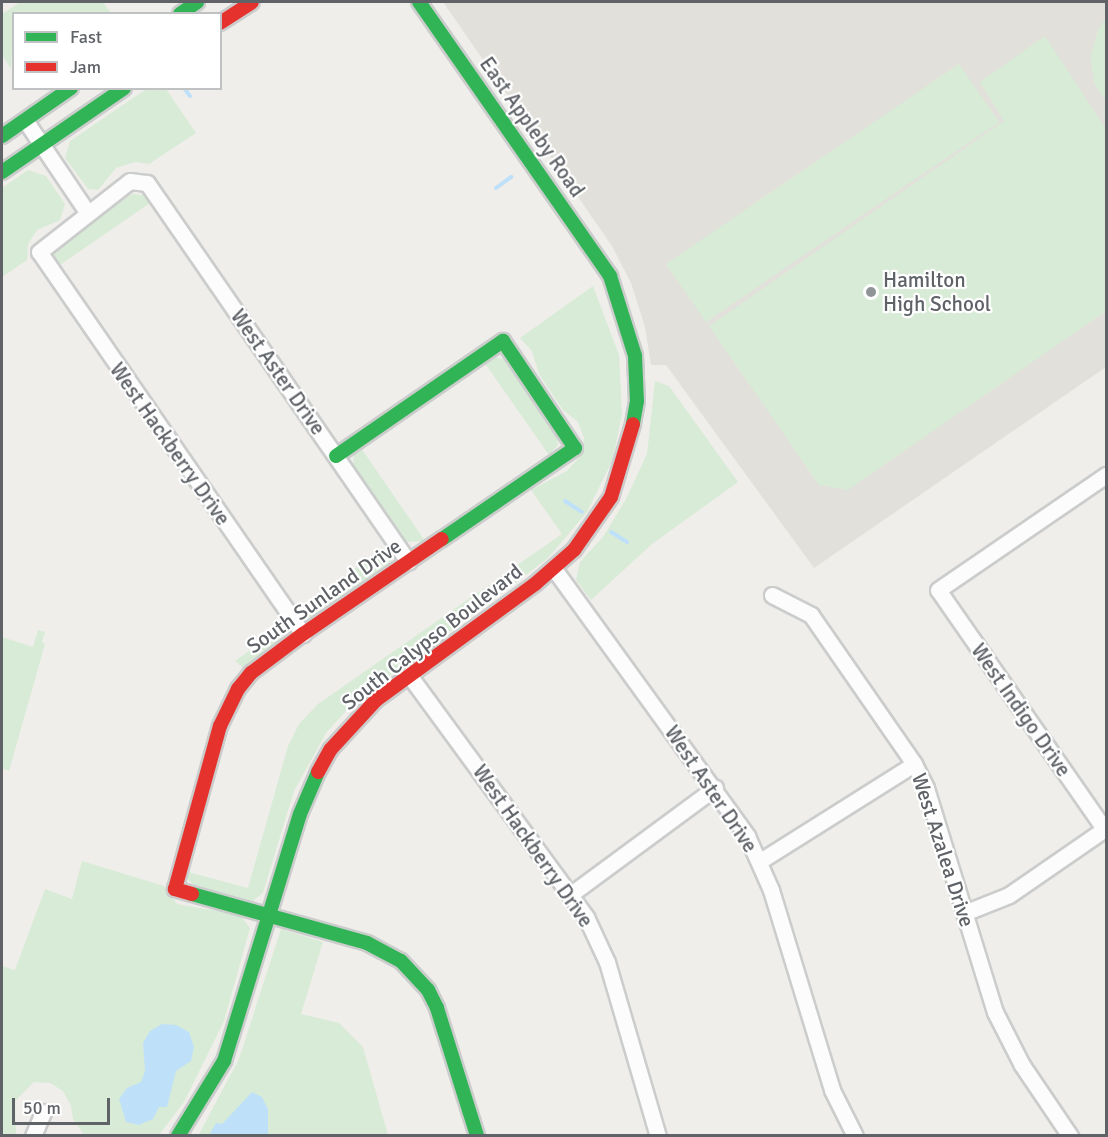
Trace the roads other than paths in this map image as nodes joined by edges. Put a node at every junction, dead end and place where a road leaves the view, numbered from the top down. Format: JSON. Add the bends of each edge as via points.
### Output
{"nodes":[{"id":1,"x":197,"y":2,"type":"edge"},
{"id":2,"x":252,"y":2,"type":"edge"},
{"id":3,"x":419,"y":2,"type":"edge"},
{"id":4,"x":183,"y":12,"type":"edge"},
{"id":5,"x":222,"y":22,"type":"edge"},
{"id":6,"x":68,"y":90,"type":"edge"},
{"id":7,"x":121,"y":90,"type":"edge"},
{"id":8,"x":25,"y":120,"type":"junction"},
{"id":9,"x":2,"y":136,"type":"edge"},
{"id":10,"x":41,"y":145,"type":"junction"},
{"id":11,"x":2,"y":172,"type":"edge"},
{"id":12,"x":87,"y":212,"type":"junction"},
{"id":13,"x":610,"y":276,"type":"joint"},
{"id":14,"x":336,"y":456,"type":"junction"},
{"id":15,"x":1107,"y":475,"type":"edge"},
{"id":16,"x":408,"y":562,"type":"junction"},
{"id":17,"x":554,"y":569,"type":"junction"},
{"id":18,"x":772,"y":595,"type":"dead end"},
{"id":19,"x":303,"y":634,"type":"junction"},
{"id":20,"x":409,"y":675,"type":"junction"},
{"id":21,"x":914,"y":764,"type":"junction"},
{"id":22,"x":715,"y":788,"type":"junction"},
{"id":23,"x":1106,"y":829,"type":"edge"},
{"id":24,"x":760,"y":861,"type":"junction"},
{"id":25,"x":571,"y":894,"type":"junction"},
{"id":26,"x":964,"y":913,"type":"junction"},
{"id":27,"x":271,"y":916,"type":"junction"},
{"id":28,"x":43,"y":1112,"type":"dead end"},
{"id":29,"x":33,"y":1136,"type":"edge"},
{"id":30,"x":178,"y":1136,"type":"edge"},
{"id":31,"x":477,"y":1136,"type":"edge"},
{"id":32,"x":658,"y":1136,"type":"edge"},
{"id":33,"x":855,"y":1136,"type":"edge"},
{"id":34,"x":1070,"y":1136,"type":"edge"}],
"edges":[{"from":1,"to":4,"type":"street"},
{"from":2,"to":5,"type":"street"},
{"from":3,"to":13,"type":"street","name":"East Appleby Road"},
{"from":6,"to":8,"type":"street"},
{"from":7,"to":10,"type":"street"},
{"from":8,"to":9,"type":"street"},
{"from":8,"to":10,"type":"street"},
{"from":10,"to":11,"type":"street"},
{"from":10,"to":12,"type":"street"},
{"from":12,"to":14,"type":"street","name":"West Aster Drive","via":[[130,181],[147,183]]},
{"from":12,"to":19,"type":"street","name":"West Hackberry Drive","via":[[39,252]]},
{"from":13,"to":17,"type":"street","name":"South Calypso Boulevard","via":[[635,356],[635,418],[626,462],[611,497],[590,532]]},
{"from":14,"to":16,"type":"street","name":"West Aster Drive"},
{"from":14,"to":16,"type":"street","name":"South Sunland Drive","via":[[503,341],[575,448]]},
{"from":15,"to":23,"type":"street","name":"West Indigo Drive","via":[[938,590]]},
{"from":16,"to":19,"type":"street","name":"South Sunland Drive"},
{"from":17,"to":20,"type":"street","name":"South Calypso Boulevard"},
{"from":17,"to":22,"type":"street","name":"West Aster Drive"},
{"from":18,"to":21,"type":"street","name":"West Azalea Drive","via":[[811,615]]},
{"from":19,"to":27,"type":"street","name":"South Sunland Drive","via":[[251,674],[227,707],[175,889]]},
{"from":20,"to":25,"type":"street","name":"West Hackberry Drive"},
{"from":20,"to":27,"type":"street","name":"South Calypso Boulevard","via":[[358,716],[316,774],[300,814]]},
{"from":21,"to":24,"type":"street"},
{"from":21,"to":26,"type":"street","name":"West Azalea Drive","via":[[926,788]]},
{"from":22,"to":24,"type":"street","name":"West Aster Drive"},
{"from":22,"to":25,"type":"street"},
{"from":23,"to":26,"type":"street","via":[[1009,895]]},
{"from":24,"to":33,"type":"street","name":"West Aster Drive","via":[[832,1090]]},
{"from":25,"to":32,"type":"street","name":"West Hackberry Drive","via":[[607,962]]},
{"from":26,"to":34,"type":"street","name":"West Azalea Drive","via":[[995,1012],[1022,1065]]},
{"from":27,"to":30,"type":"street","name":"South Calypso Boulevard","via":[[224,1061]]},
{"from":27,"to":31,"type":"street","via":[[367,943],[387,951],[414,973],[437,1008]]},
{"from":28,"to":29,"type":"street"}]}
